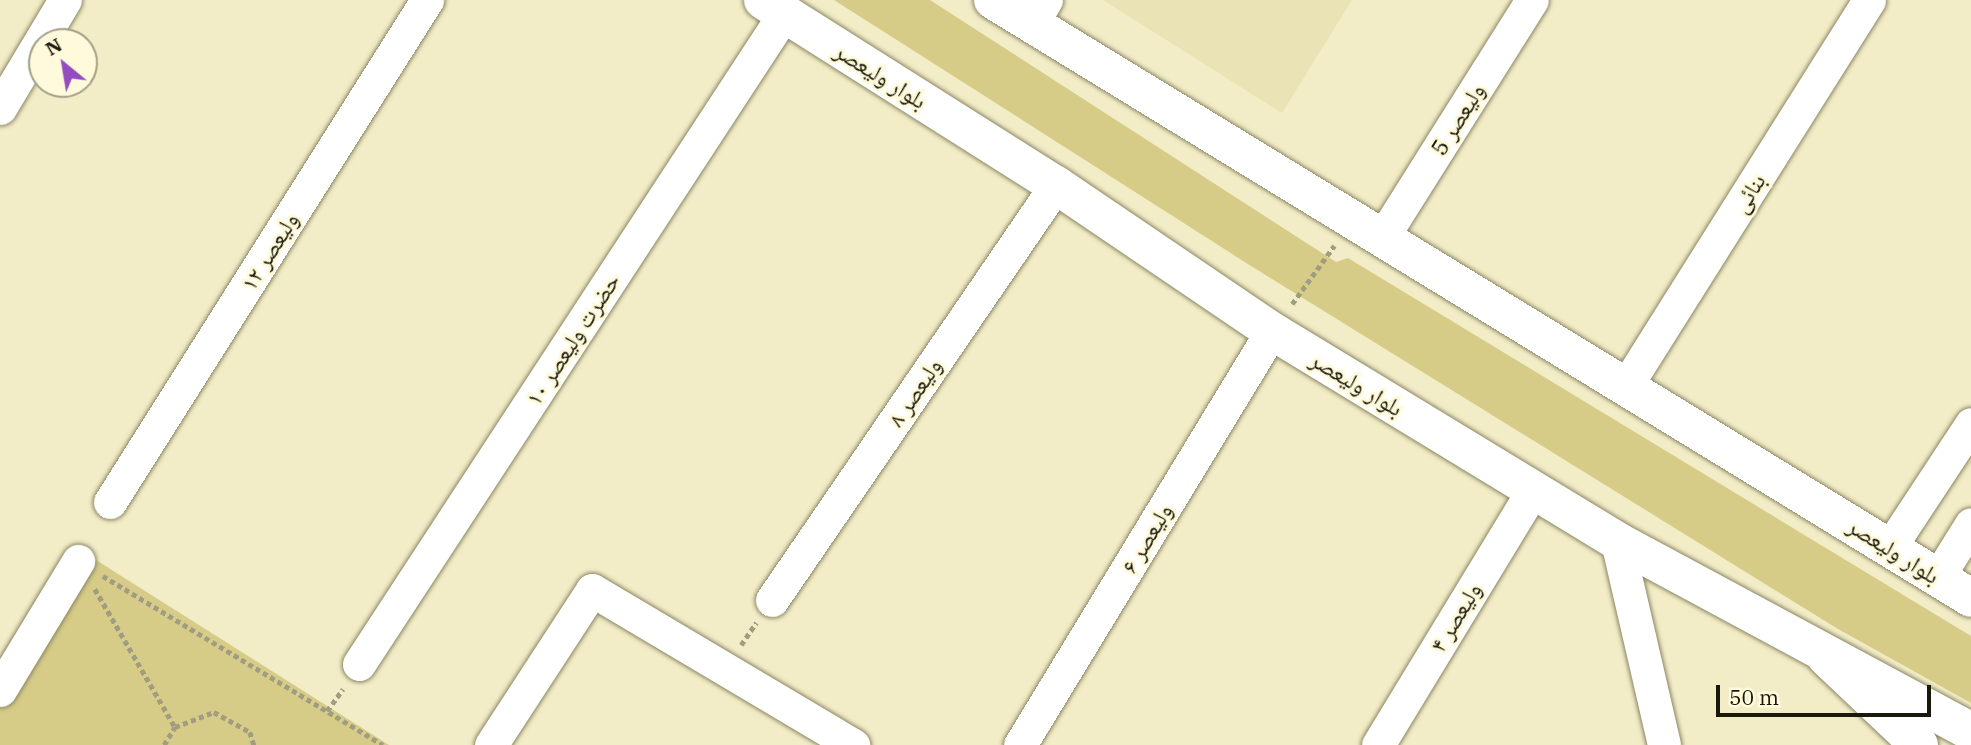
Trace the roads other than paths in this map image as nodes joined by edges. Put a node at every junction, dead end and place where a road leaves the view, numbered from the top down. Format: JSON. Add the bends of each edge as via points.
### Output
{"nodes":[{"id":1,"x":65,"y":0,"type":"edge"},
{"id":2,"x":427,"y":0,"type":"edge"},
{"id":3,"x":993,"y":0,"type":"edge"},
{"id":4,"x":1532,"y":0,"type":"edge"},
{"id":5,"x":1869,"y":0,"type":"edge"},
{"id":6,"x":774,"y":7,"type":"edge"},
{"id":7,"x":1039,"y":12,"type":"edge"},
{"id":8,"x":0,"y":108,"type":"edge"},
{"id":9,"x":1056,"y":185,"type":"junction"},
{"id":10,"x":1367,"y":229,"type":"junction"},
{"id":11,"x":1272,"y":331,"type":"junction"},
{"id":12,"x":1626,"y":387,"type":"junction"},
{"id":13,"x":1971,"y":424,"type":"edge"},
{"id":14,"x":1533,"y":490,"type":"junction"},
{"id":15,"x":110,"y":502,"type":"dead end"},
{"id":16,"x":1971,"y":524,"type":"edge"},
{"id":17,"x":1617,"y":541,"type":"junction"},
{"id":18,"x":1890,"y":547,"type":"junction"},
{"id":19,"x":78,"y":561,"type":"road end"},
{"id":20,"x":1938,"y":576,"type":"junction"},
{"id":21,"x":1971,"y":598,"type":"edge"},
{"id":22,"x":772,"y":600,"type":"road end"},
{"id":23,"x":1826,"y":657,"type":"junction"},
{"id":24,"x":359,"y":664,"type":"dead end"},
{"id":25,"x":0,"y":690,"type":"edge"},
{"id":26,"x":1971,"y":733,"type":"edge"},
{"id":27,"x":491,"y":745,"type":"edge"},
{"id":28,"x":853,"y":745,"type":"edge"},
{"id":29,"x":1020,"y":745,"type":"edge"},
{"id":30,"x":1378,"y":745,"type":"edge"},
{"id":31,"x":1664,"y":745,"type":"edge"},
{"id":32,"x":1919,"y":745,"type":"edge"}],
"edges":[{"from":1,"to":8,"type":"street"},
{"from":2,"to":15,"type":"street","name":"ولیعصر ۱۲"},
{"from":3,"to":7,"type":"main road","name":"بلوار ولیعصر"},
{"from":4,"to":10,"type":"street","name":"ولیعصر 5"},
{"from":5,"to":12,"type":"street","name":"بنائی"},
{"from":6,"to":9,"type":"main road","name":"بلوار ولیعصر"},
{"from":6,"to":24,"type":"street","name":"حضرت ولیعصر ۱۰"},
{"from":7,"to":10,"type":"main road","name":"بلوار ولیعصر"},
{"from":9,"to":11,"type":"main road","name":"بلوار ولیعصر"},
{"from":9,"to":22,"type":"street","name":"ولیعصر ۸"},
{"from":10,"to":12,"type":"main road","name":"بلوار ولیعصر"},
{"from":11,"to":14,"type":"main road","name":"بلوار ولیعصر"},
{"from":11,"to":29,"type":"street","name":"ولیعصر ۶"},
{"from":12,"to":18,"type":"main road","name":"بلوار ولیعصر"},
{"from":13,"to":18,"type":"street"},
{"from":14,"to":17,"type":"main road","name":"بلوار ولیعصر"},
{"from":14,"to":30,"type":"street","name":"ولیعصر ۴"},
{"from":16,"to":20,"type":"street"},
{"from":17,"to":23,"type":"main road","name":"بلوار ولیعصر"},
{"from":17,"to":31,"type":"street"},
{"from":18,"to":20,"type":"main road","name":"بلوار ولیعصر"},
{"from":19,"to":25,"type":"street"},
{"from":20,"to":21,"type":"main road","name":"بلوار ولیعصر"},
{"from":23,"to":26,"type":"main road","name":"بلوار ولیعصر"},
{"from":23,"to":32,"type":"main road"},
{"from":27,"to":28,"type":"street","via":[[592,590]]}]}
